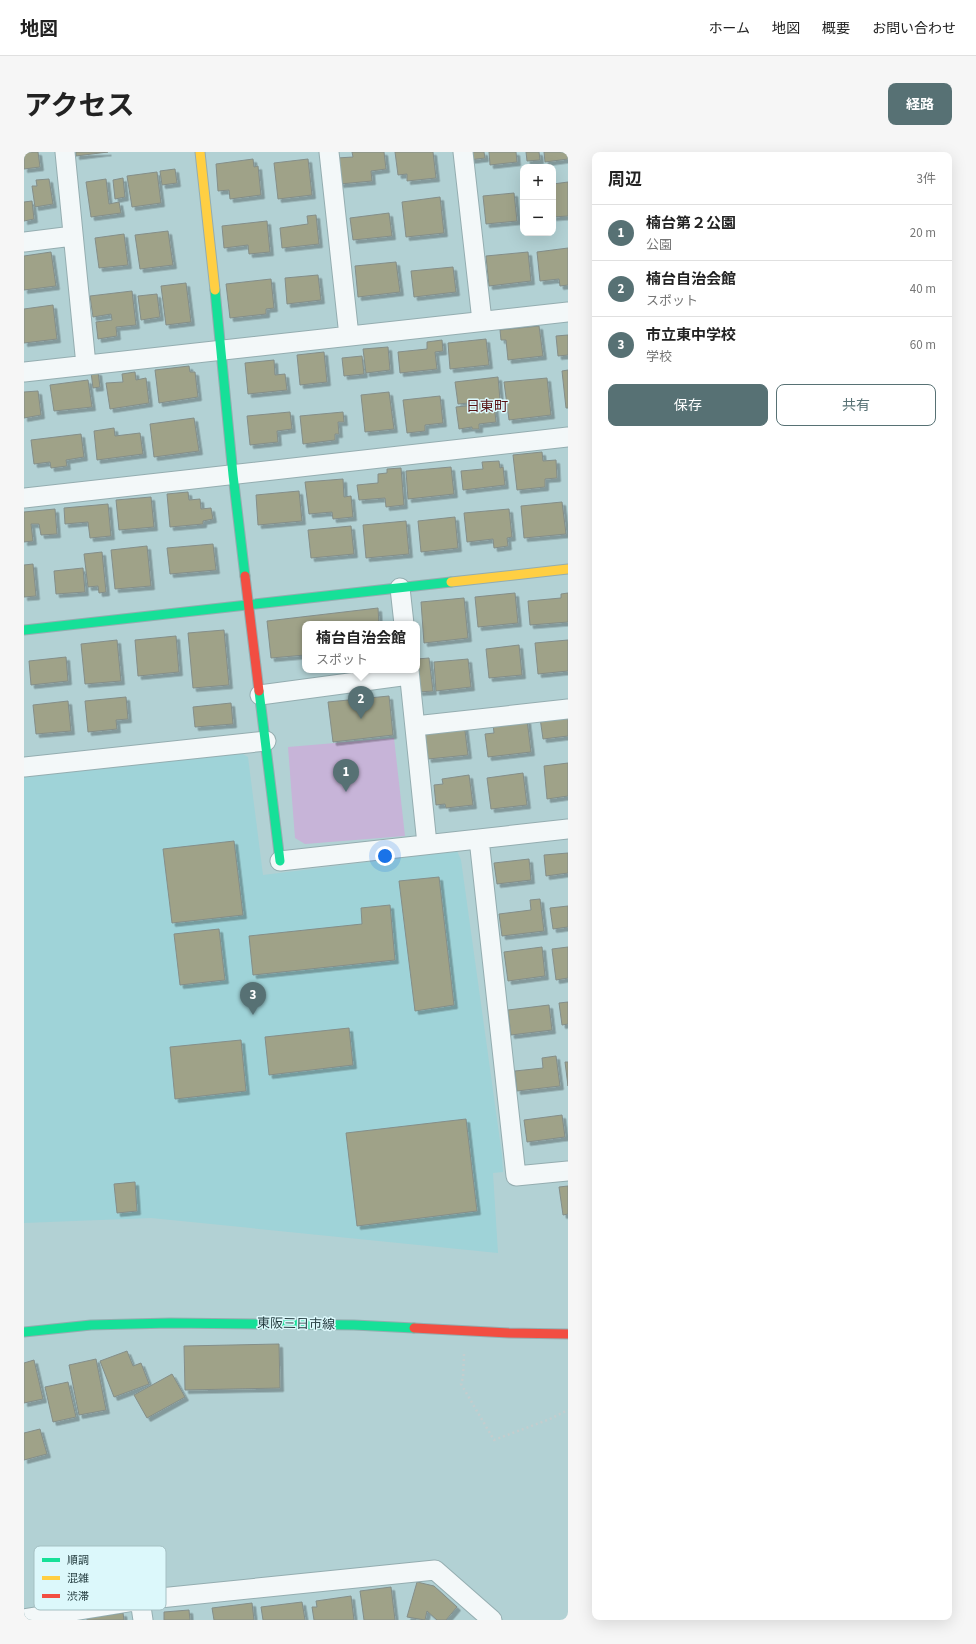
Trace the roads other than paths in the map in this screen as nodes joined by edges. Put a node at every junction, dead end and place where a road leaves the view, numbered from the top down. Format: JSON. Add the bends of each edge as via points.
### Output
{"nodes":[{"id":1,"x":65,"y":152,"type":"edge"},
{"id":2,"x":200,"y":152,"type":"edge"},
{"id":3,"x":329,"y":152,"type":"edge"},
{"id":4,"x":463,"y":152,"type":"edge"},
{"id":5,"x":73,"y":236,"type":"junction"},
{"id":6,"x":24,"y":242,"type":"edge"},
{"id":7,"x":568,"y":312,"type":"edge"},
{"id":8,"x":482,"y":321,"type":"junction"},
{"id":9,"x":349,"y":336,"type":"junction"},
{"id":10,"x":222,"y":350,"type":"junction"},
{"id":11,"x":86,"y":365,"type":"junction"},
{"id":12,"x":24,"y":372,"type":"edge"},
{"id":13,"x":568,"y":437,"type":"edge"},
{"id":14,"x":233,"y":475,"type":"junction"},
{"id":15,"x":24,"y":498,"type":"edge"},
{"id":16,"x":568,"y":569,"type":"edge"},
{"id":17,"x":400,"y":588,"type":"junction"},
{"id":18,"x":250,"y":605,"type":"junction"},
{"id":19,"x":404,"y":621,"type":"edge"},
{"id":20,"x":24,"y":630,"type":"edge"},
{"id":21,"x":409,"y":673,"type":"edge"},
{"id":22,"x":260,"y":695,"type":"junction"},
{"id":23,"x":568,"y":709,"type":"edge"},
{"id":24,"x":415,"y":726,"type":"junction"},
{"id":25,"x":266,"y":741,"type":"junction"},
{"id":26,"x":24,"y":767,"type":"edge"},
{"id":27,"x":568,"y":829,"type":"edge"},
{"id":28,"x":479,"y":839,"type":"junction"},
{"id":29,"x":427,"y":844,"type":"junction"},
{"id":30,"x":280,"y":861,"type":"joint"},
{"id":31,"x":568,"y":1171,"type":"edge"},
{"id":32,"x":24,"y":1332,"type":"edge"},
{"id":33,"x":568,"y":1334,"type":"edge"},
{"id":34,"x":166,"y":1597,"type":"edge"},
{"id":35,"x":79,"y":1610,"type":"edge"},
{"id":36,"x":142,"y":1610,"type":"edge"},
{"id":37,"x":24,"y":1619,"type":"edge"},
{"id":38,"x":144,"y":1620,"type":"edge"},
{"id":39,"x":492,"y":1620,"type":"edge"}],
"edges":[{"from":1,"to":5,"type":"street"},
{"from":2,"to":10,"type":"street"},
{"from":3,"to":9,"type":"street"},
{"from":4,"to":8,"type":"street"},
{"from":5,"to":6,"type":"street"},
{"from":5,"to":11,"type":"street"},
{"from":7,"to":8,"type":"street"},
{"from":8,"to":9,"type":"street"},
{"from":9,"to":10,"type":"street"},
{"from":10,"to":11,"type":"street"},
{"from":10,"to":14,"type":"street"},
{"from":11,"to":12,"type":"street"},
{"from":13,"to":14,"type":"street"},
{"from":14,"to":15,"type":"street"},
{"from":14,"to":18,"type":"street"},
{"from":16,"to":17,"type":"street"},
{"from":17,"to":18,"type":"street"},
{"from":17,"to":19,"type":"street"},
{"from":18,"to":20,"type":"street"},
{"from":18,"to":22,"type":"street"},
{"from":21,"to":22,"type":"street"},
{"from":21,"to":24,"type":"street"},
{"from":22,"to":25,"type":"street"},
{"from":23,"to":24,"type":"street"},
{"from":24,"to":29,"type":"street"},
{"from":25,"to":26,"type":"street"},
{"from":25,"to":30,"type":"street"},
{"from":27,"to":28,"type":"street"},
{"from":28,"to":29,"type":"street"},
{"from":28,"to":31,"type":"street","via":[[516,1176]]},
{"from":29,"to":30,"type":"street"},
{"from":32,"to":33,"type":"street","name":"東阪三日市線","via":[[91,1325],[178,1323],[354,1325]]},
{"from":34,"to":39,"type":"street","via":[[435,1570]]},
{"from":35,"to":37,"type":"street"},
{"from":36,"to":38,"type":"street"}]}
